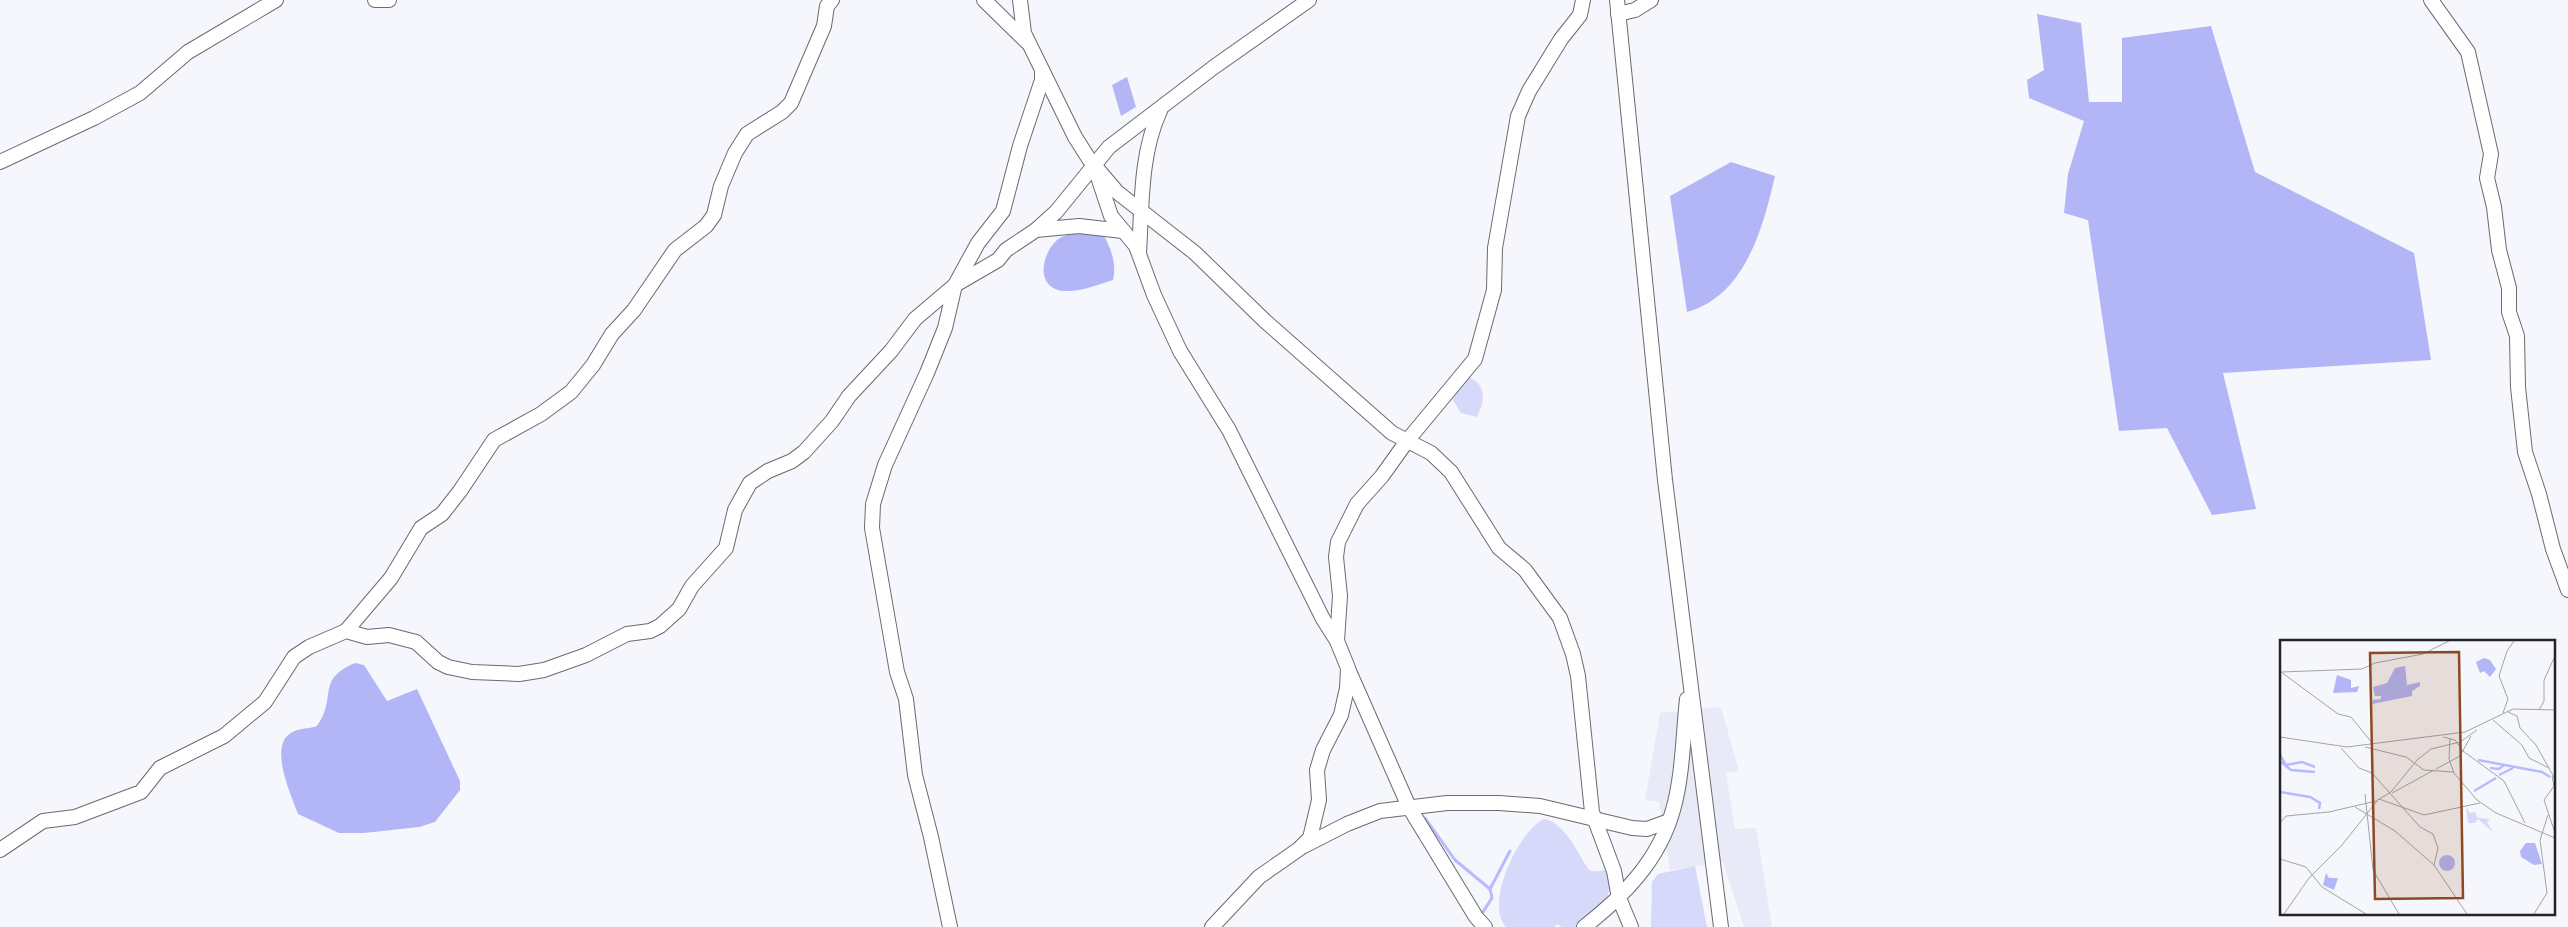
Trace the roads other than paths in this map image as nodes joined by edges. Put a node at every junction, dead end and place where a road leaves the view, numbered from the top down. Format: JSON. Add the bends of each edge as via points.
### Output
{"nodes":[{"id":1,"x":276,"y":0,"type":"edge"},
{"id":2,"x":375,"y":0,"type":"edge"},
{"id":3,"x":389,"y":0,"type":"edge"},
{"id":4,"x":832,"y":0,"type":"edge"},
{"id":5,"x":984,"y":0,"type":"edge"},
{"id":6,"x":1020,"y":0,"type":"edge"},
{"id":7,"x":1309,"y":0,"type":"edge"},
{"id":8,"x":1583,"y":0,"type":"edge"},
{"id":9,"x":1617,"y":0,"type":"edge"},
{"id":10,"x":1650,"y":0,"type":"edge"},
{"id":11,"x":2431,"y":0,"type":"edge"},
{"id":12,"x":1618,"y":14,"type":"junction"},
{"id":13,"x":1029,"y":44,"type":"junction"},
{"id":14,"x":1042,"y":70,"type":"junction"},
{"id":15,"x":1163,"y":106,"type":"junction"},
{"id":16,"x":0,"y":162,"type":"edge"},
{"id":17,"x":1093,"y":164,"type":"junction"},
{"id":18,"x":1142,"y":210,"type":"junction"},
{"id":19,"x":1036,"y":230,"type":"junction"},
{"id":20,"x":1123,"y":231,"type":"junction"},
{"id":21,"x":1139,"y":253,"type":"junction"},
{"id":22,"x":955,"y":285,"type":"junction"},
{"id":23,"x":1407,"y":441,"type":"junction"},
{"id":24,"x":2568,"y":590,"type":"edge"},
{"id":25,"x":346,"y":631,"type":"junction"},
{"id":26,"x":1337,"y":641,"type":"junction"},
{"id":27,"x":1348,"y":668,"type":"junction"},
{"id":28,"x":1690,"y":675,"type":"junction"},
{"id":29,"x":1409,"y":807,"type":"junction"},
{"id":30,"x":1594,"y":819,"type":"junction"},
{"id":31,"x":1669,"y":821,"type":"junction"},
{"id":32,"x":1299,"y":849,"type":"junction"},
{"id":33,"x":0,"y":850,"type":"edge"},
{"id":34,"x":1619,"y":898,"type":"junction"},
{"id":35,"x":950,"y":927,"type":"edge"},
{"id":36,"x":1212,"y":927,"type":"edge"},
{"id":37,"x":1485,"y":927,"type":"edge"},
{"id":38,"x":1584,"y":927,"type":"edge"},
{"id":39,"x":1631,"y":927,"type":"edge"},
{"id":40,"x":1721,"y":927,"type":"edge"}],
"edges":[{"from":1,"to":16,"type":"street","via":[[188,52],[140,93]]},
{"from":2,"to":3,"type":"street"},
{"from":4,"to":25,"type":"street","via":[[791,103],[747,134],[735,153],[721,186],[714,215],[706,226],[676,250],[571,392],[541,414],[494,440],[460,491],[442,514],[421,528],[391,578]]},
{"from":5,"to":13,"type":"street"},
{"from":6,"to":13,"type":"street","via":[[1022,25]]},
{"from":7,"to":15,"type":"street"},
{"from":8,"to":23,"type":"street","via":[[1580,15],[1529,91],[1518,116],[1496,248],[1494,290],[1475,359]]},
{"from":9,"to":12,"type":"street"},
{"from":10,"to":12,"type":"street","via":[[1635,10]]},
{"from":11,"to":24,"type":"street","via":[[2468,52],[2491,154],[2487,178],[2509,288],[2509,312],[2517,336],[2518,387],[2525,452]]},
{"from":12,"to":28,"type":"street","via":[[1665,480]]},
{"from":13,"to":14,"type":"street"},
{"from":14,"to":17,"type":"street","via":[[1075,137]]},
{"from":14,"to":22,"type":"street","via":[[1042,80],[1002,211],[978,243]]},
{"from":15,"to":17,"type":"street","via":[[1109,147]]},
{"from":15,"to":18,"type":"street","via":[[1150,136]]},
{"from":17,"to":18,"type":"street","via":[[1117,192]]},
{"from":17,"to":19,"type":"street","via":[[1056,212]]},
{"from":17,"to":20,"type":"street","via":[[1106,206]]},
{"from":18,"to":21,"type":"street"},
{"from":18,"to":23,"type":"street","via":[[1392,433]]},
{"from":19,"to":20,"type":"street","via":[[1079,226]]},
{"from":19,"to":22,"type":"street","via":[[1006,250],[998,260]]},
{"from":20,"to":21,"type":"street"},
{"from":21,"to":26,"type":"street","via":[[1180,351],[1229,430]]},
{"from":22,"to":25,"type":"street","via":[[915,319],[804,452],[750,483],[735,510],[726,548],[692,586],[679,609],[660,626],[650,631],[627,634],[586,655],[544,670],[519,674],[472,672],[448,667],[416,642],[389,635],[367,637]]},
{"from":22,"to":35,"type":"street","via":[[945,328],[928,373],[885,465],[873,504],[872,528],[896,672],[906,699],[915,775],[932,837]]},
{"from":23,"to":26,"type":"street","via":[[1357,504],[1338,542],[1336,557],[1340,596]]},
{"from":23,"to":30,"type":"street","via":[[1431,453],[1451,472],[1499,548],[1525,570],[1560,618],[1574,654],[1578,676],[1586,774]]},
{"from":25,"to":33,"type":"street","via":[[309,646],[294,657],[265,702],[224,736],[160,768],[141,792],[75,817],[43,820]]},
{"from":26,"to":27,"type":"street"},
{"from":27,"to":29,"type":"street"},
{"from":27,"to":32,"type":"street","via":[[1341,715],[1317,770],[1319,800],[1316,821],[1310,838]]},
{"from":28,"to":31,"type":"street","via":[[1678,784]]},
{"from":28,"to":40,"type":"street"},
{"from":29,"to":30,"type":"street","via":[[1499,803],[1540,806]]},
{"from":29,"to":32,"type":"street","via":[[1380,811]]},
{"from":29,"to":37,"type":"street"},
{"from":30,"to":31,"type":"street","via":[[1647,829]]},
{"from":30,"to":34,"type":"street","via":[[1614,871]]},
{"from":31,"to":34,"type":"street","via":[[1648,865]]},
{"from":32,"to":36,"type":"street","via":[[1259,877]]},
{"from":34,"to":38,"type":"street"},
{"from":34,"to":39,"type":"street"}]}
